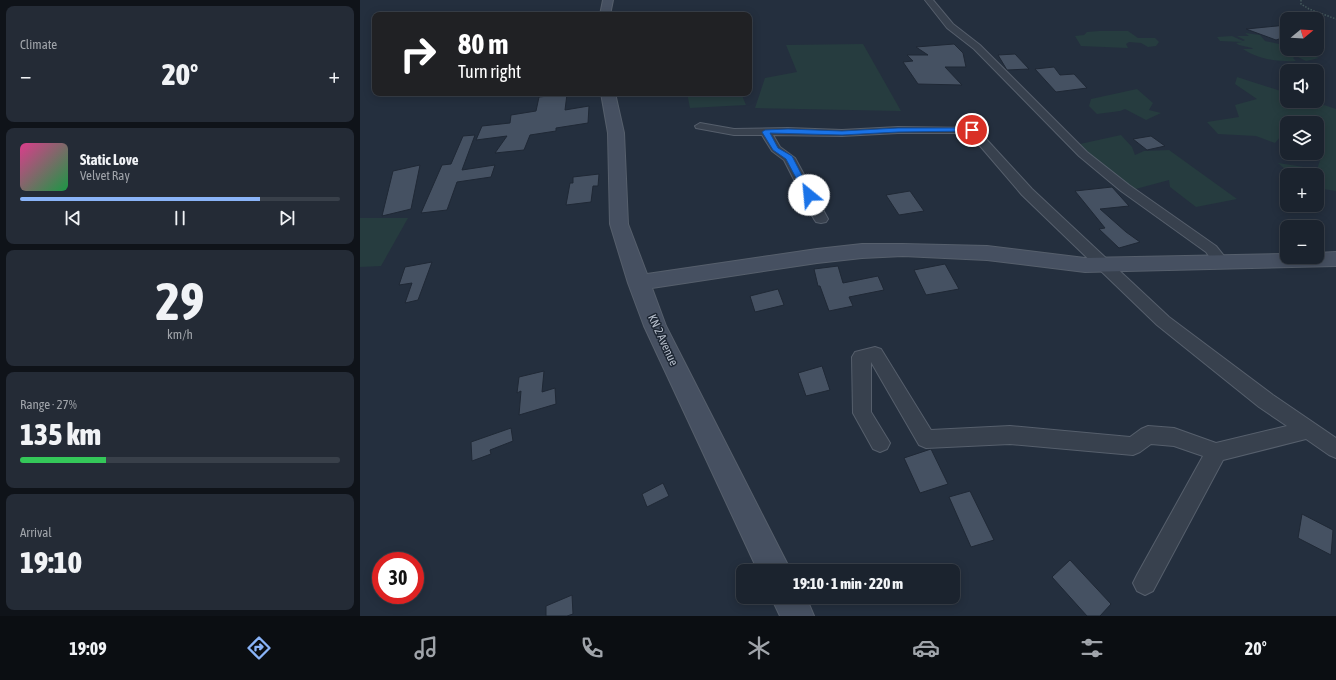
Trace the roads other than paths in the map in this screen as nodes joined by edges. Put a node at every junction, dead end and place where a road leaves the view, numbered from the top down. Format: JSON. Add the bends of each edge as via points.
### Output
{"nodes":[{"id":1,"x":608,"y":0,"type":"edge"},
{"id":2,"x":929,"y":0,"type":"edge"},
{"id":3,"x":606,"y":12,"type":"edge"},
{"id":4,"x":609,"y":96,"type":"edge"},
{"id":5,"x":700,"y":126,"type":"dead end"},
{"id":6,"x":765,"y":132,"type":"junction"},
{"id":7,"x":822,"y":220,"type":"dead end"},
{"id":8,"x":1336,"y":259,"type":"edge"},
{"id":9,"x":1222,"y":262,"type":"junction"},
{"id":10,"x":1105,"y":265,"type":"junction"},
{"id":11,"x":639,"y":283,"type":"junction"},
{"id":12,"x":1307,"y":430,"type":"junction"},
{"id":13,"x":880,"y":442,"type":"dead end"},
{"id":14,"x":1336,"y":449,"type":"edge"},
{"id":15,"x":1216,"y":452,"type":"junction"},
{"id":16,"x":772,"y":564,"type":"edge"},
{"id":17,"x":1145,"y":583,"type":"dead end"},
{"id":18,"x":791,"y":604,"type":"edge"},
{"id":19,"x":797,"y":616,"type":"edge"}],
"edges":[{"from":1,"to":3,"type":"main road"},
{"from":2,"to":9,"type":"street","via":[[950,26],[977,47],[1083,154],[1211,249]]},
{"from":4,"to":11,"type":"main road","name":"KN 2 Avenue","via":[[616,133],[619,224]]},
{"from":5,"to":6,"type":"street","via":[[734,132]]},
{"from":6,"to":7,"type":"street","via":[[776,149],[789,158]]},
{"from":6,"to":10,"type":"street","via":[[972,130],[1027,192]]},
{"from":8,"to":9,"type":"main road"},
{"from":9,"to":10,"type":"main road"},
{"from":10,"to":11,"type":"main road","via":[[1085,265],[987,253],[862,251]]},
{"from":10,"to":12,"type":"street","via":[[1163,321]]},
{"from":11,"to":16,"type":"main road","name":"KN 2 Avenue","via":[[655,326]]},
{"from":12,"to":14,"type":"street"},
{"from":12,"to":15,"type":"street"},
{"from":13,"to":15,"type":"street","via":[[862,413],[861,357],[875,354],[926,439],[1010,435],[1133,446],[1148,435],[1174,437]]},
{"from":15,"to":17,"type":"street"},
{"from":18,"to":19,"type":"main road"}]}
